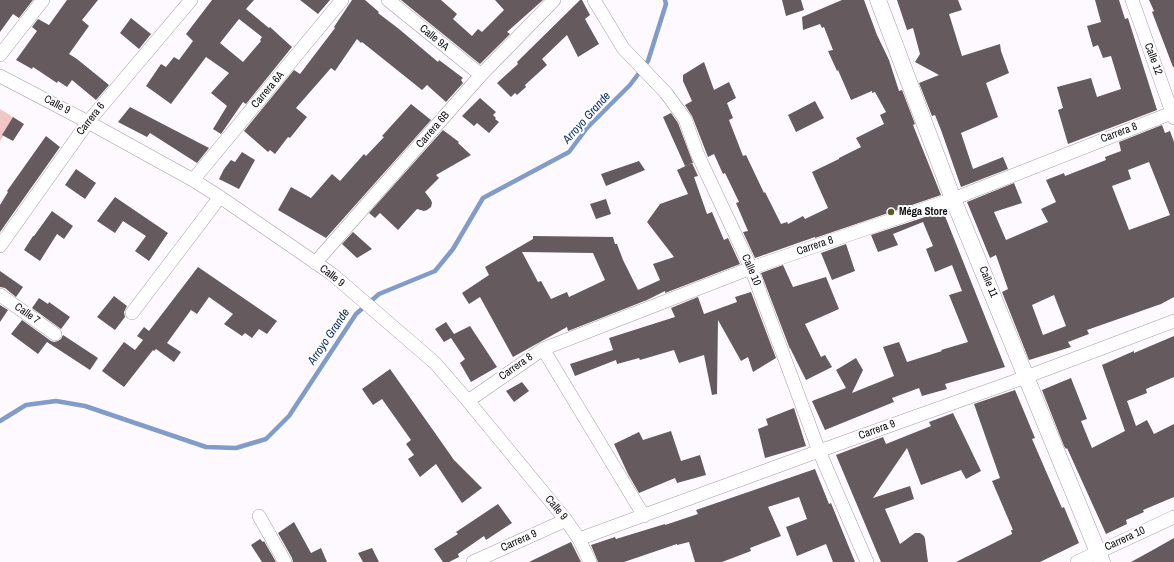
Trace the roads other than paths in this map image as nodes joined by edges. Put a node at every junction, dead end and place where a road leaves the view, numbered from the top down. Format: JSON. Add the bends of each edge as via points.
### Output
{"nodes":[{"id":1,"x":43,"y":0,"type":"edge"},
{"id":2,"x":191,"y":0,"type":"edge"},
{"id":3,"x":342,"y":0,"type":"edge"},
{"id":4,"x":388,"y":0,"type":"edge"},
{"id":5,"x":554,"y":0,"type":"edge"},
{"id":6,"x":594,"y":0,"type":"edge"},
{"id":7,"x":878,"y":0,"type":"edge"},
{"id":8,"x":1132,"y":0,"type":"edge"},
{"id":9,"x":0,"y":55,"type":"edge"},
{"id":10,"x":0,"y":76,"type":"edge"},
{"id":11,"x":481,"y":76,"type":"junction"},
{"id":12,"x":1173,"y":114,"type":"edge"},
{"id":13,"x":88,"y":122,"type":"junction"},
{"id":14,"x":193,"y":180,"type":"junction"},
{"id":15,"x":220,"y":197,"type":"junction"},
{"id":16,"x":953,"y":199,"type":"junction"},
{"id":17,"x":0,"y":246,"type":"edge"},
{"id":18,"x":315,"y":263,"type":"junction"},
{"id":19,"x":751,"y":268,"type":"junction"},
{"id":20,"x":0,"y":295,"type":"edge"},
{"id":21,"x":132,"y":313,"type":"dead end"},
{"id":22,"x":1174,"y":321,"type":"edge"},
{"id":23,"x":55,"y":334,"type":"dead end"},
{"id":24,"x":543,"y":349,"type":"junction"},
{"id":25,"x":1026,"y":377,"type":"junction"},
{"id":26,"x":468,"y":401,"type":"junction"},
{"id":27,"x":819,"y":451,"type":"junction"},
{"id":28,"x":259,"y":516,"type":"dead end"},
{"id":29,"x":644,"y":516,"type":"junction"},
{"id":30,"x":1174,"y":517,"type":"edge"},
{"id":31,"x":566,"y":520,"type":"junction"},
{"id":32,"x":579,"y":539,"type":"junction"},
{"id":33,"x":1100,"y":557,"type":"edge"},
{"id":34,"x":285,"y":562,"type":"edge"},
{"id":35,"x":473,"y":562,"type":"edge"},
{"id":36,"x":590,"y":562,"type":"edge"},
{"id":37,"x":867,"y":562,"type":"edge"},
{"id":38,"x":1077,"y":562,"type":"edge"}],
"edges":[{"from":1,"to":9,"type":"street"},
{"from":2,"to":13,"type":"street","name":"Carrera 6"},
{"from":3,"to":14,"type":"street","name":"Carrera 6A"},
{"from":4,"to":11,"type":"street","name":"Calle 9A"},
{"from":5,"to":11,"type":"street","name":"Carrera 6B"},
{"from":6,"to":19,"type":"street","name":"Calle 10","via":[[623,48],[666,93],[685,119],[697,153]]},
{"from":7,"to":16,"type":"street","name":"Calle 11"},
{"from":8,"to":12,"type":"street","name":"Calle 12"},
{"from":10,"to":13,"type":"street","name":"Calle 9"},
{"from":11,"to":18,"type":"street","name":"Carrera 6B"},
{"from":12,"to":16,"type":"street","name":"Carrera 8"},
{"from":13,"to":14,"type":"street","name":"Calle 9"},
{"from":13,"to":17,"type":"street","name":"Carrera 6"},
{"from":14,"to":15,"type":"street","name":"Calle 9"},
{"from":15,"to":18,"type":"street","name":"Calle 9"},
{"from":15,"to":21,"type":"street"},
{"from":16,"to":19,"type":"street","name":"Carrera 8"},
{"from":16,"to":25,"type":"street","name":"Calle 11"},
{"from":18,"to":26,"type":"street","name":"Calle 9","via":[[332,274],[435,363]]},
{"from":19,"to":24,"type":"street","name":"Carrera 8"},
{"from":19,"to":27,"type":"street","name":"Calle 10"},
{"from":20,"to":23,"type":"street","name":"Calle 7"},
{"from":22,"to":25,"type":"street","name":"Carrera 9"},
{"from":24,"to":26,"type":"street","name":"Carrera 8"},
{"from":24,"to":29,"type":"street"},
{"from":25,"to":27,"type":"street","name":"Carrera 9"},
{"from":25,"to":33,"type":"street","name":"Calle 11"},
{"from":26,"to":31,"type":"street","name":"Calle 9"},
{"from":27,"to":29,"type":"street","name":"Carrera 9"},
{"from":27,"to":37,"type":"street","name":"Calle 10"},
{"from":28,"to":34,"type":"street"},
{"from":29,"to":32,"type":"street","name":"Carrera 9"},
{"from":30,"to":33,"type":"street","name":"Carrera 10"},
{"from":31,"to":32,"type":"street","name":"Calle 9"},
{"from":31,"to":35,"type":"street","name":"Carrera 9"},
{"from":32,"to":36,"type":"street","name":"Calle 9"},
{"from":33,"to":38,"type":"street","name":"Carrera 10"}]}
